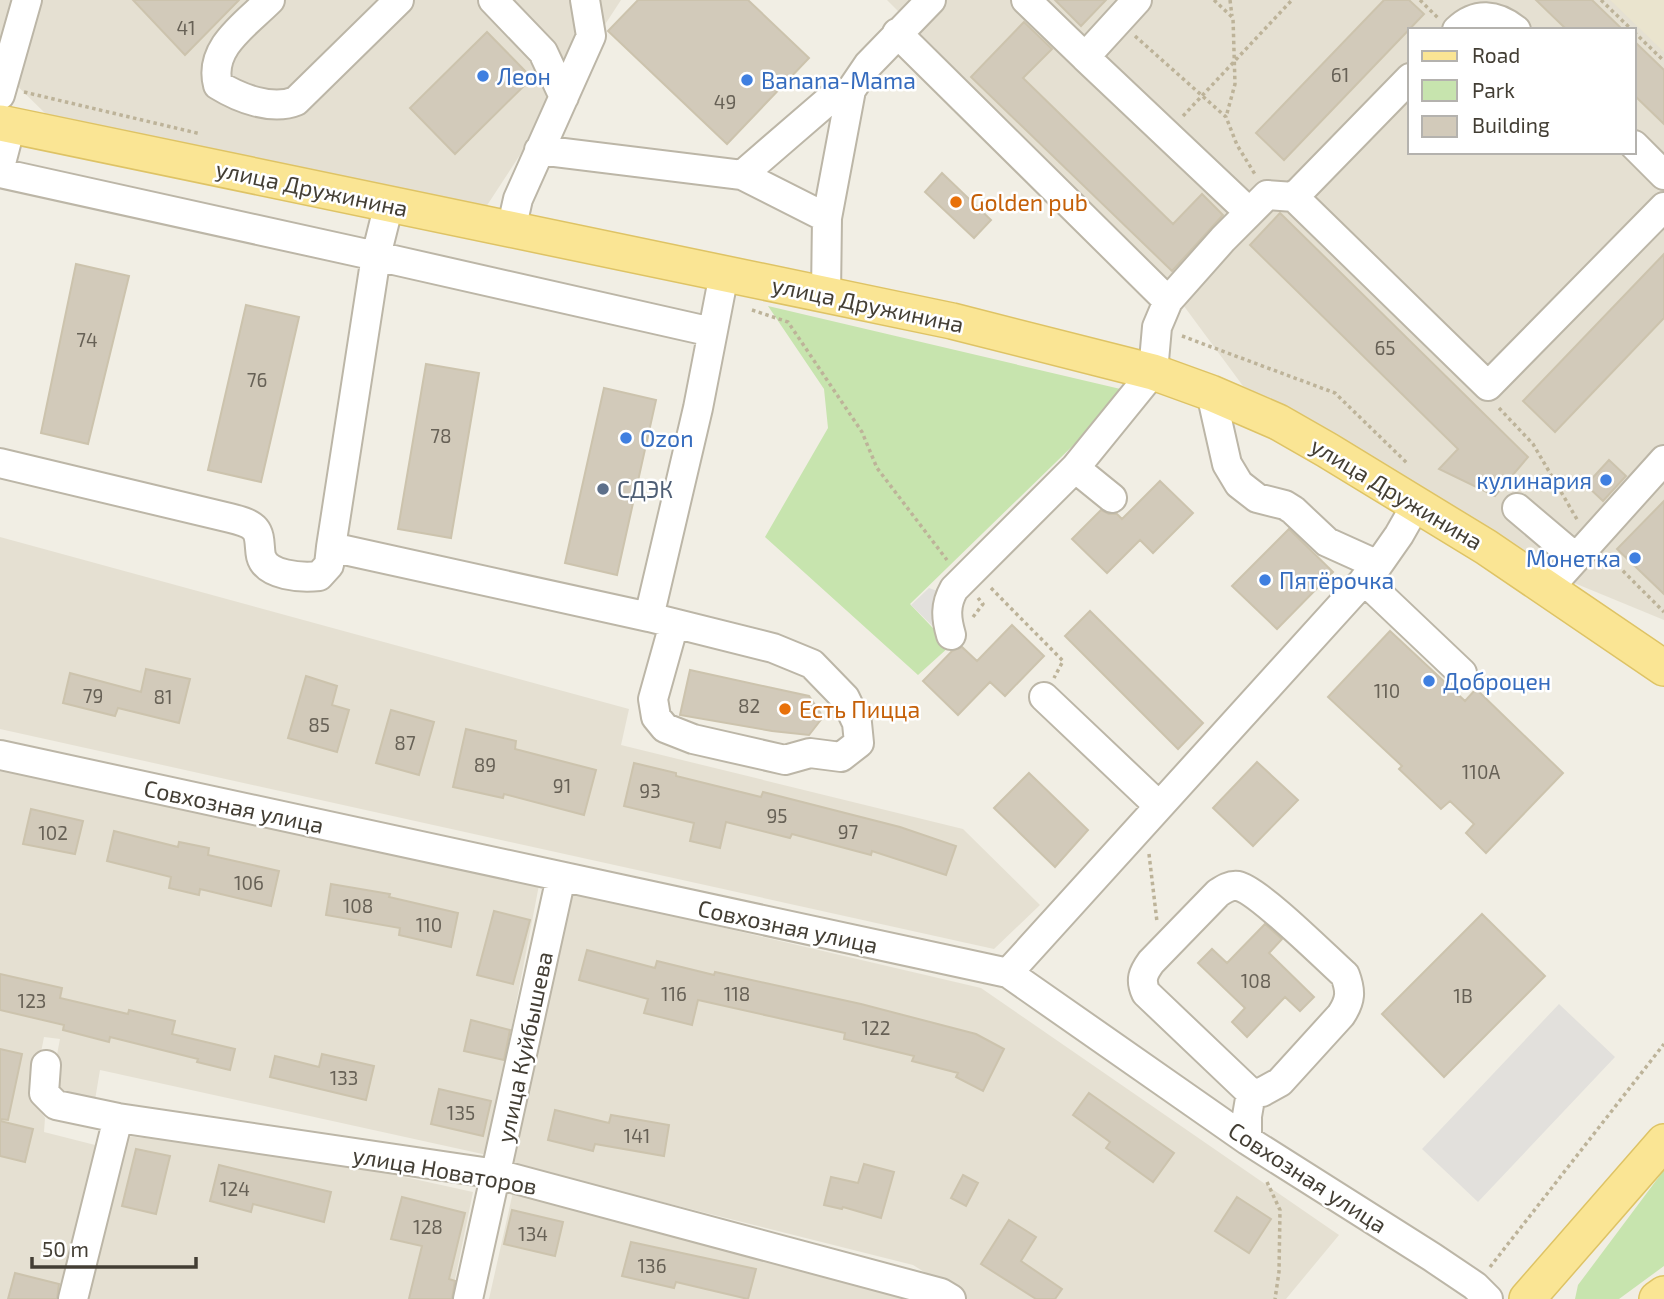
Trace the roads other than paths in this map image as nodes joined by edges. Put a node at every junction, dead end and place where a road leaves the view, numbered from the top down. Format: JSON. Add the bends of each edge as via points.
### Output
{"nodes":[{"id":1,"x":27,"y":0,"type":"edge"},
{"id":2,"x":270,"y":0,"type":"edge"},
{"id":3,"x":399,"y":0,"type":"edge"},
{"id":4,"x":493,"y":0,"type":"edge"},
{"id":5,"x":585,"y":0,"type":"edge"},
{"id":6,"x":931,"y":0,"type":"edge"},
{"id":7,"x":1026,"y":0,"type":"edge"},
{"id":8,"x":1137,"y":0,"type":"edge"},
{"id":9,"x":1450,"y":26,"type":"edge"},
{"id":10,"x":1513,"y":28,"type":"edge"},
{"id":11,"x":897,"y":33,"type":"junction"},
{"id":12,"x":5,"y":57,"type":"edge"},
{"id":13,"x":1085,"y":57,"type":"junction"},
{"id":14,"x":1408,"y":80,"type":"edge"},
{"id":15,"x":851,"y":90,"type":"junction"},
{"id":16,"x":564,"y":97,"type":"junction"},
{"id":17,"x":4,"y":114,"type":"edge"},
{"id":18,"x":1636,"y":147,"type":"edge"},
{"id":19,"x":539,"y":150,"type":"junction"},
{"id":20,"x":0,"y":167,"type":"edge"},
{"id":21,"x":0,"y":173,"type":"edge"},
{"id":22,"x":742,"y":175,"type":"junction"},
{"id":23,"x":1664,"y":175,"type":"edge"},
{"id":24,"x":1270,"y":201,"type":"junction"},
{"id":25,"x":389,"y":204,"type":"junction"},
{"id":26,"x":1664,"y":206,"type":"edge"},
{"id":27,"x":827,"y":218,"type":"junction"},
{"id":28,"x":511,"y":230,"type":"junction"},
{"id":29,"x":376,"y":256,"type":"junction"},
{"id":30,"x":721,"y":286,"type":"junction"},
{"id":31,"x":826,"y":294,"type":"junction"},
{"id":32,"x":1168,"y":301,"type":"junction"},
{"id":33,"x":712,"y":332,"type":"junction"},
{"id":34,"x":1153,"y":372,"type":"junction"},
{"id":35,"x":1211,"y":393,"type":"junction"},
{"id":36,"x":1664,"y":460,"type":"edge"},
{"id":37,"x":0,"y":463,"type":"edge"},
{"id":38,"x":1075,"y":468,"type":"junction"},
{"id":39,"x":1112,"y":498,"type":"dead end"},
{"id":40,"x":1416,"y":505,"type":"junction"},
{"id":41,"x":1517,"y":508,"type":"dead end"},
{"id":42,"x":331,"y":547,"type":"junction"},
{"id":43,"x":1576,"y":558,"type":"junction"},
{"id":44,"x":1371,"y":572,"type":"junction"},
{"id":45,"x":1548,"y":589,"type":"junction"},
{"id":46,"x":662,"y":620,"type":"junction"},
{"id":47,"x":960,"y":629,"type":"road end"},
{"id":48,"x":1664,"y":668,"type":"edge"},
{"id":49,"x":1462,"y":673,"type":"dead end"},
{"id":50,"x":1044,"y":697,"type":"road end"},
{"id":51,"x":0,"y":755,"type":"edge"},
{"id":52,"x":1152,"y":813,"type":"junction"},
{"id":53,"x":561,"y":877,"type":"junction"},
{"id":54,"x":1008,"y":973,"type":"junction"},
{"id":55,"x":46,"y":1065,"type":"dead end"},
{"id":56,"x":1251,"y":1093,"type":"junction"},
{"id":57,"x":118,"y":1118,"type":"junction"},
{"id":58,"x":1247,"y":1140,"type":"junction"},
{"id":59,"x":1664,"y":1142,"type":"edge"},
{"id":60,"x":497,"y":1174,"type":"junction"},
{"id":61,"x":1482,"y":1293,"type":"edge"},
{"id":62,"x":1664,"y":1294,"type":"edge"},
{"id":63,"x":1531,"y":1297,"type":"edge"},
{"id":64,"x":73,"y":1299,"type":"edge"},
{"id":65,"x":468,"y":1299,"type":"edge"},
{"id":66,"x":951,"y":1299,"type":"edge"},
{"id":67,"x":1657,"y":1299,"type":"edge"}],
"edges":[{"from":1,"to":12,"type":"street"},
{"from":2,"to":3,"type":"street","via":[[225,45],[214,72],[218,85],[231,93],[286,105],[296,102]]},
{"from":4,"to":16,"type":"street","via":[[543,52]]},
{"from":5,"to":16,"type":"street","via":[[591,36]]},
{"from":6,"to":11,"type":"street"},
{"from":7,"to":13,"type":"street"},
{"from":8,"to":13,"type":"street"},
{"from":9,"to":10,"type":"street","via":[[1494,16]]},
{"from":11,"to":15,"type":"street"},
{"from":11,"to":32,"type":"street"},
{"from":12,"to":17,"type":"street"},
{"from":13,"to":24,"type":"street","via":[[1167,133]]},
{"from":14,"to":24,"type":"street"},
{"from":15,"to":22,"type":"street","via":[[830,99]]},
{"from":15,"to":27,"type":"street"},
{"from":16,"to":19,"type":"street"},
{"from":17,"to":20,"type":"street"},
{"from":17,"to":25,"type":"main road","name":"улица Дружинина"},
{"from":18,"to":23,"type":"street"},
{"from":19,"to":22,"type":"street"},
{"from":19,"to":28,"type":"street","via":[[518,199]]},
{"from":21,"to":29,"type":"street"},
{"from":22,"to":27,"type":"street"},
{"from":24,"to":26,"type":"street","via":[[1488,386]]},
{"from":24,"to":32,"type":"street"},
{"from":25,"to":28,"type":"main road","name":"улица Дружинина"},
{"from":25,"to":29,"type":"street"},
{"from":27,"to":31,"type":"street"},
{"from":28,"to":30,"type":"main road","name":"улица Дружинина"},
{"from":29,"to":33,"type":"street"},
{"from":29,"to":42,"type":"street"},
{"from":30,"to":31,"type":"main road","name":"улица Дружинина"},
{"from":30,"to":33,"type":"street"},
{"from":31,"to":34,"type":"main road","name":"улица Дружинина","via":[[953,320]]},
{"from":32,"to":34,"type":"street","via":[[1157,327]]},
{"from":33,"to":46,"type":"street"},
{"from":34,"to":35,"type":"main road","name":"улица Дружинина"},
{"from":34,"to":38,"type":"street"},
{"from":35,"to":40,"type":"main road","name":"улица Дружинина","via":[[1278,422]]},
{"from":35,"to":44,"type":"street","via":[[1227,464],[1238,484],[1257,498],[1293,510],[1327,542]]},
{"from":36,"to":43,"type":"street"},
{"from":37,"to":42,"type":"street","via":[[248,524],[259,536],[261,556],[271,569],[319,576],[329,565]]},
{"from":38,"to":39,"type":"street"},
{"from":38,"to":47,"type":"street","via":[[967,574],[949,598],[946,618]]},
{"from":40,"to":44,"type":"street"},
{"from":40,"to":45,"type":"main road","name":"улица Дружинина"},
{"from":41,"to":43,"type":"street"},
{"from":42,"to":46,"type":"street"},
{"from":43,"to":45,"type":"street"},
{"from":44,"to":49,"type":"street"},
{"from":44,"to":52,"type":"street"},
{"from":45,"to":48,"type":"main road","name":"улица Дружинина"},
{"from":46,"to":46,"type":"street","via":[[773,648],[811,664],[845,698],[857,723],[859,743],[841,757],[810,753],[785,760],[665,728],[656,717],[653,699]]},
{"from":50,"to":52,"type":"street"},
{"from":51,"to":53,"type":"street","name":"Совхозная улица"},
{"from":52,"to":54,"type":"street"},
{"from":53,"to":54,"type":"street","name":"Совхозная улица"},
{"from":53,"to":60,"type":"street","name":"улица Куйбышева"},
{"from":54,"to":58,"type":"street","name":"Совхозная улица"},
{"from":55,"to":57,"type":"street","name":"улица Новаторов","via":[[44,1093],[56,1105]]},
{"from":56,"to":56,"type":"street","via":[[1280,1082],[1341,1015],[1350,989],[1345,975],[1259,898],[1239,886],[1218,893],[1143,972],[1142,984],[1146,993]]},
{"from":56,"to":58,"type":"street"},
{"from":57,"to":60,"type":"street","name":"улица Новаторов"},
{"from":57,"to":64,"type":"street"},
{"from":58,"to":61,"type":"street","name":"Совхозная улица"},
{"from":59,"to":63,"type":"main road"},
{"from":60,"to":65,"type":"street","name":"улица Куйбышева"},
{"from":60,"to":66,"type":"street","name":"улица Новаторов"},
{"from":62,"to":67,"type":"main road"}]}
